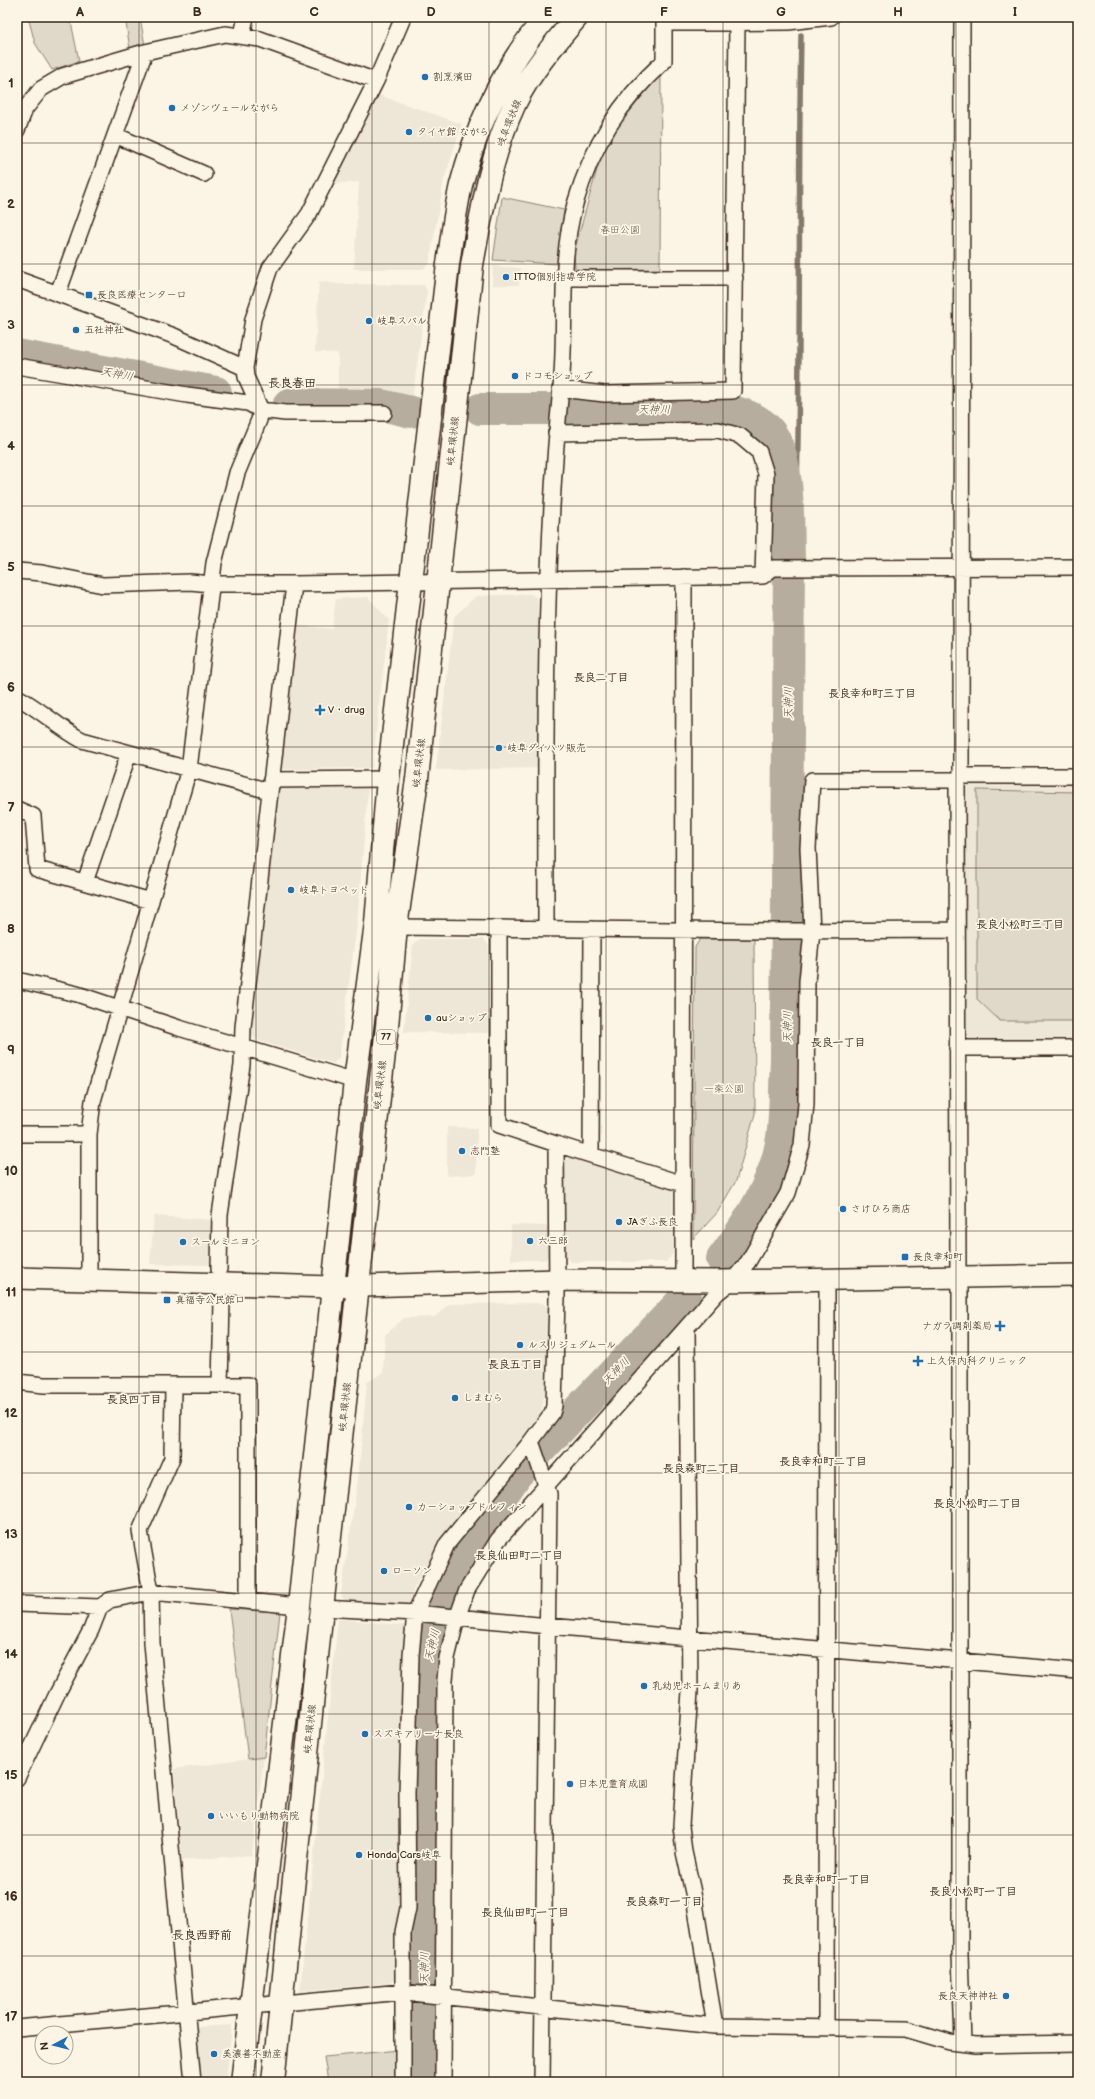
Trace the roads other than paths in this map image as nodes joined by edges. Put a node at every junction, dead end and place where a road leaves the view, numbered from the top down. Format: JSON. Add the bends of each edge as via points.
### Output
{"nodes":[{"id":1,"x":246,"y":17,"type":"edge"},
{"id":2,"x":401,"y":17,"type":"edge"},
{"id":3,"x":546,"y":17,"type":"edge"},
{"id":4,"x":577,"y":17,"type":"edge"},
{"id":5,"x":831,"y":17,"type":"edge"},
{"id":6,"x":962,"y":17,"type":"edge"},
{"id":7,"x":737,"y":23,"type":"junction"},
{"id":8,"x":242,"y":35,"type":"junction"},
{"id":9,"x":145,"y":52,"type":"junction"},
{"id":10,"x":376,"y":81,"type":"junction"},
{"id":11,"x":17,"y":130,"type":"edge"},
{"id":12,"x":115,"y":135,"type":"junction"},
{"id":13,"x":204,"y":174,"type":"dead end"},
{"id":14,"x":564,"y":278,"type":"junction"},
{"id":15,"x":735,"y":278,"type":"junction"},
{"id":16,"x":17,"y":279,"type":"edge"},
{"id":17,"x":58,"y":293,"type":"junction"},
{"id":18,"x":17,"y":366,"type":"edge"},
{"id":19,"x":245,"y":368,"type":"junction"},
{"id":20,"x":560,"y":394,"type":"junction"},
{"id":21,"x":261,"y":410,"type":"junction"},
{"id":22,"x":384,"y":413,"type":"dead end"},
{"id":23,"x":557,"y":428,"type":"junction"},
{"id":24,"x":962,"y":567,"type":"junction"},
{"id":25,"x":1078,"y":568,"type":"edge"},
{"id":26,"x":17,"y":571,"type":"edge"},
{"id":27,"x":768,"y":572,"type":"junction"},
{"id":28,"x":684,"y":577,"type":"junction"},
{"id":29,"x":547,"y":580,"type":"junction"},
{"id":30,"x":438,"y":581,"type":"junction"},
{"id":31,"x":411,"y":582,"type":"junction"},
{"id":32,"x":211,"y":584,"type":"junction"},
{"id":33,"x":294,"y":584,"type":"junction"},
{"id":34,"x":17,"y":697,"type":"edge"},
{"id":35,"x":129,"y":753,"type":"junction"},
{"id":36,"x":189,"y":769,"type":"junction"},
{"id":37,"x":1078,"y":776,"type":"edge"},
{"id":38,"x":959,"y":778,"type":"junction"},
{"id":39,"x":388,"y":779,"type":"junction"},
{"id":40,"x":270,"y":786,"type":"junction"},
{"id":41,"x":17,"y":809,"type":"edge"},
{"id":42,"x":85,"y":882,"type":"junction"},
{"id":43,"x":151,"y":901,"type":"junction"},
{"id":44,"x":396,"y":927,"type":"junction"},
{"id":45,"x":499,"y":929,"type":"junction"},
{"id":46,"x":546,"y":929,"type":"junction"},
{"id":47,"x":592,"y":929,"type":"junction"},
{"id":48,"x":683,"y":930,"type":"junction"},
{"id":49,"x":958,"y":930,"type":"junction"},
{"id":50,"x":807,"y":931,"type":"junction"},
{"id":51,"x":17,"y":980,"type":"edge"},
{"id":52,"x":120,"y":1007,"type":"junction"},
{"id":53,"x":243,"y":1047,"type":"junction"},
{"id":54,"x":957,"y":1048,"type":"junction"},
{"id":55,"x":1078,"y":1048,"type":"edge"},
{"id":56,"x":355,"y":1081,"type":"junction"},
{"id":57,"x":17,"y":1134,"type":"edge"},
{"id":58,"x":89,"y":1134,"type":"junction"},
{"id":59,"x":556,"y":1144,"type":"junction"},
{"id":60,"x":591,"y":1155,"type":"junction"},
{"id":61,"x":683,"y":1184,"type":"junction"},
{"id":62,"x":219,"y":1269,"type":"dead end"},
{"id":63,"x":1078,"y":1275,"type":"edge"},
{"id":64,"x":958,"y":1277,"type":"junction"},
{"id":65,"x":17,"y":1278,"type":"edge"},
{"id":66,"x":827,"y":1278,"type":"junction"},
{"id":67,"x":89,"y":1279,"type":"junction"},
{"id":68,"x":556,"y":1280,"type":"junction"},
{"id":69,"x":726,"y":1280,"type":"junction"},
{"id":70,"x":684,"y":1281,"type":"junction"},
{"id":71,"x":358,"y":1286,"type":"junction"},
{"id":72,"x":332,"y":1288,"type":"junction"},
{"id":73,"x":222,"y":1301,"type":"dead end"},
{"id":74,"x":687,"y":1327,"type":"junction"},
{"id":75,"x":17,"y":1382,"type":"edge"},
{"id":76,"x":220,"y":1385,"type":"junction"},
{"id":77,"x":173,"y":1386,"type":"junction"},
{"id":78,"x":531,"y":1446,"type":"junction"},
{"id":79,"x":546,"y":1483,"type":"junction"},
{"id":80,"x":151,"y":1592,"type":"junction"},
{"id":81,"x":248,"y":1601,"type":"junction"},
{"id":82,"x":17,"y":1604,"type":"edge"},
{"id":83,"x":299,"y":1606,"type":"junction"},
{"id":84,"x":100,"y":1607,"type":"junction"},
{"id":85,"x":322,"y":1608,"type":"junction"},
{"id":86,"x":419,"y":1613,"type":"junction"},
{"id":87,"x":454,"y":1617,"type":"junction"},
{"id":88,"x":548,"y":1626,"type":"junction"},
{"id":89,"x":689,"y":1638,"type":"junction"},
{"id":90,"x":826,"y":1650,"type":"junction"},
{"id":91,"x":960,"y":1661,"type":"junction"},
{"id":92,"x":1078,"y":1671,"type":"edge"},
{"id":93,"x":17,"y":1778,"type":"edge"},
{"id":94,"x":403,"y":1993,"type":"junction"},
{"id":95,"x":440,"y":1996,"type":"junction"},
{"id":96,"x":280,"y":2004,"type":"junction"},
{"id":97,"x":543,"y":2006,"type":"junction"},
{"id":98,"x":251,"y":2007,"type":"junction"},
{"id":99,"x":187,"y":2014,"type":"junction"},
{"id":100,"x":715,"y":2026,"type":"junction"},
{"id":101,"x":17,"y":2028,"type":"edge"},
{"id":102,"x":826,"y":2028,"type":"junction"},
{"id":103,"x":963,"y":2043,"type":"junction"},
{"id":104,"x":1078,"y":2043,"type":"edge"},
{"id":105,"x":193,"y":2082,"type":"edge"},
{"id":106,"x":242,"y":2082,"type":"edge"},
{"id":107,"x":273,"y":2082,"type":"edge"},
{"id":108,"x":403,"y":2082,"type":"edge"},
{"id":109,"x":443,"y":2082,"type":"edge"},
{"id":110,"x":542,"y":2082,"type":"edge"}],
"edges":[{"from":1,"to":8,"type":"street"},
{"from":2,"to":10,"type":"street","via":[[402,20]]},
{"from":3,"to":31,"type":"main road","via":[[525,44],[497,93],[472,151],[461,187],[446,277]]},
{"from":4,"to":30,"type":"main road","name":"岐阜環状線","number":"77","via":[[532,75],[516,102],[485,189],[472,264]]},
{"from":5,"to":7,"type":"street","via":[[788,22]]},
{"from":6,"to":24,"type":"street"},
{"from":7,"to":14,"type":"street","via":[[664,23],[664,61],[640,82],[626,100],[588,164],[567,238]]},
{"from":7,"to":15,"type":"street"},
{"from":8,"to":9,"type":"street","via":[[225,34]]},
{"from":8,"to":10,"type":"street","via":[[260,39]]},
{"from":9,"to":11,"type":"street","via":[[63,76],[41,89],[25,109]]},
{"from":9,"to":12,"type":"street"},
{"from":10,"to":19,"type":"street","via":[[310,214],[270,268],[253,319]]},
{"from":12,"to":13,"type":"street"},
{"from":12,"to":17,"type":"street"},
{"from":14,"to":15,"type":"street"},
{"from":14,"to":20,"type":"street"},
{"from":15,"to":20,"type":"street","via":[[733,391]]},
{"from":16,"to":17,"type":"street"},
{"from":17,"to":19,"type":"street","via":[[174,336]]},
{"from":18,"to":21,"type":"street","via":[[248,403]]},
{"from":19,"to":21,"type":"street","via":[[246,377]]},
{"from":20,"to":23,"type":"street"},
{"from":21,"to":22,"type":"street","via":[[285,413]]},
{"from":21,"to":32,"type":"street","via":[[228,503]]},
{"from":23,"to":27,"type":"street","via":[[718,430],[740,436],[759,452],[766,474]]},
{"from":23,"to":29,"type":"street"},
{"from":24,"to":25,"type":"street"},
{"from":24,"to":27,"type":"street","via":[[803,568]]},
{"from":24,"to":38,"type":"street"},
{"from":26,"to":32,"type":"street","via":[[42,573],[103,585],[190,582]]},
{"from":27,"to":28,"type":"street"},
{"from":28,"to":29,"type":"street"},
{"from":28,"to":48,"type":"street"},
{"from":29,"to":30,"type":"street"},
{"from":29,"to":46,"type":"street"},
{"from":30,"to":31,"type":"street"},
{"from":30,"to":44,"type":"main road","name":"岐阜環状線","number":"77","via":[[417,779]]},
{"from":31,"to":33,"type":"street"},
{"from":31,"to":39,"type":"main road"},
{"from":32,"to":33,"type":"street"},
{"from":32,"to":36,"type":"street"},
{"from":33,"to":40,"type":"street"},
{"from":34,"to":35,"type":"street","via":[[82,740]]},
{"from":35,"to":36,"type":"street"},
{"from":35,"to":42,"type":"street"},
{"from":36,"to":40,"type":"street"},
{"from":36,"to":43,"type":"street"},
{"from":37,"to":38,"type":"street"},
{"from":38,"to":49,"type":"street"},
{"from":38,"to":50,"type":"street","via":[[812,780]]},
{"from":39,"to":40,"type":"street"},
{"from":39,"to":56,"type":"main road","via":[[376,923]]},
{"from":40,"to":53,"type":"street"},
{"from":41,"to":42,"type":"street","via":[[33,816],[37,869]]},
{"from":42,"to":43,"type":"street"},
{"from":43,"to":52,"type":"street"},
{"from":44,"to":45,"type":"street"},
{"from":44,"to":71,"type":"main road","name":"岐阜環状線","number":"77"},
{"from":45,"to":46,"type":"street"},
{"from":45,"to":59,"type":"street","via":[[499,1125]]},
{"from":46,"to":47,"type":"street"},
{"from":47,"to":48,"type":"street"},
{"from":47,"to":60,"type":"street"},
{"from":48,"to":50,"type":"street"},
{"from":48,"to":61,"type":"street"},
{"from":49,"to":50,"type":"street"},
{"from":49,"to":54,"type":"street"},
{"from":50,"to":69,"type":"street","via":[[806,1104],[802,1145],[788,1193],[748,1262]]},
{"from":51,"to":52,"type":"street"},
{"from":52,"to":53,"type":"street"},
{"from":52,"to":58,"type":"street","via":[[93,1101]]},
{"from":53,"to":56,"type":"street"},
{"from":53,"to":62,"type":"street","via":[[220,1215]]},
{"from":54,"to":55,"type":"street"},
{"from":54,"to":64,"type":"street"},
{"from":56,"to":72,"type":"main road"},
{"from":57,"to":58,"type":"street"},
{"from":58,"to":67,"type":"street"},
{"from":59,"to":60,"type":"street"},
{"from":59,"to":68,"type":"street"},
{"from":60,"to":61,"type":"street"},
{"from":61,"to":70,"type":"street"},
{"from":63,"to":64,"type":"street"},
{"from":64,"to":66,"type":"street"},
{"from":64,"to":91,"type":"street"},
{"from":65,"to":67,"type":"street"},
{"from":66,"to":69,"type":"street"},
{"from":66,"to":90,"type":"street"},
{"from":67,"to":72,"type":"street"},
{"from":68,"to":70,"type":"street"},
{"from":68,"to":71,"type":"street"},
{"from":68,"to":78,"type":"street","via":[[554,1406]]},
{"from":69,"to":70,"type":"street"},
{"from":69,"to":74,"type":"street"},
{"from":71,"to":72,"type":"street"},
{"from":71,"to":85,"type":"main road","name":"岐阜環状線","number":"77"},
{"from":72,"to":83,"type":"main road"},
{"from":73,"to":76,"type":"street"},
{"from":74,"to":79,"type":"street"},
{"from":74,"to":89,"type":"street"},
{"from":75,"to":77,"type":"street","via":[[44,1385]]},
{"from":76,"to":77,"type":"street"},
{"from":76,"to":81,"type":"street","via":[[248,1385]]},
{"from":77,"to":80,"type":"street","via":[[172,1458],[140,1531]]},
{"from":78,"to":79,"type":"street"},
{"from":78,"to":86,"type":"street","via":[[447,1544]]},
{"from":79,"to":87,"type":"street","via":[[498,1540]]},
{"from":79,"to":88,"type":"street","via":[[549,1494]]},
{"from":80,"to":81,"type":"street"},
{"from":80,"to":84,"type":"street","via":[[110,1600]]},
{"from":80,"to":99,"type":"street","via":[[152,1643]]},
{"from":81,"to":83,"type":"street"},
{"from":82,"to":84,"type":"street"},
{"from":83,"to":98,"type":"main road"},
{"from":84,"to":93,"type":"street"},
{"from":85,"to":86,"type":"street"},
{"from":85,"to":96,"type":"main road","name":"岐阜環状線","number":"77"},
{"from":86,"to":87,"type":"street"},
{"from":86,"to":94,"type":"street","via":[[411,1655],[407,1793],[408,1908],[403,1932]]},
{"from":87,"to":88,"type":"street"},
{"from":87,"to":95,"type":"street","via":[[445,1680]]},
{"from":88,"to":89,"type":"street"},
{"from":88,"to":97,"type":"street"},
{"from":89,"to":90,"type":"street"},
{"from":89,"to":100,"type":"street","via":[[690,1691],[681,1826]]},
{"from":90,"to":91,"type":"street"},
{"from":90,"to":102,"type":"street"},
{"from":91,"to":92,"type":"street"},
{"from":91,"to":103,"type":"street","via":[[960,1954]]},
{"from":94,"to":95,"type":"street"},
{"from":94,"to":96,"type":"street"},
{"from":94,"to":108,"type":"street"},
{"from":95,"to":97,"type":"street"},
{"from":95,"to":109,"type":"street"},
{"from":96,"to":98,"type":"street"},
{"from":96,"to":107,"type":"main road","name":"岐阜環状線","number":"77"},
{"from":97,"to":100,"type":"street"},
{"from":97,"to":110,"type":"street"},
{"from":98,"to":99,"type":"street"},
{"from":98,"to":106,"type":"main road"},
{"from":99,"to":101,"type":"street"},
{"from":99,"to":105,"type":"street"},
{"from":100,"to":102,"type":"street"},
{"from":102,"to":103,"type":"street","via":[[906,2029],[950,2042]]},
{"from":103,"to":104,"type":"street"}]}
